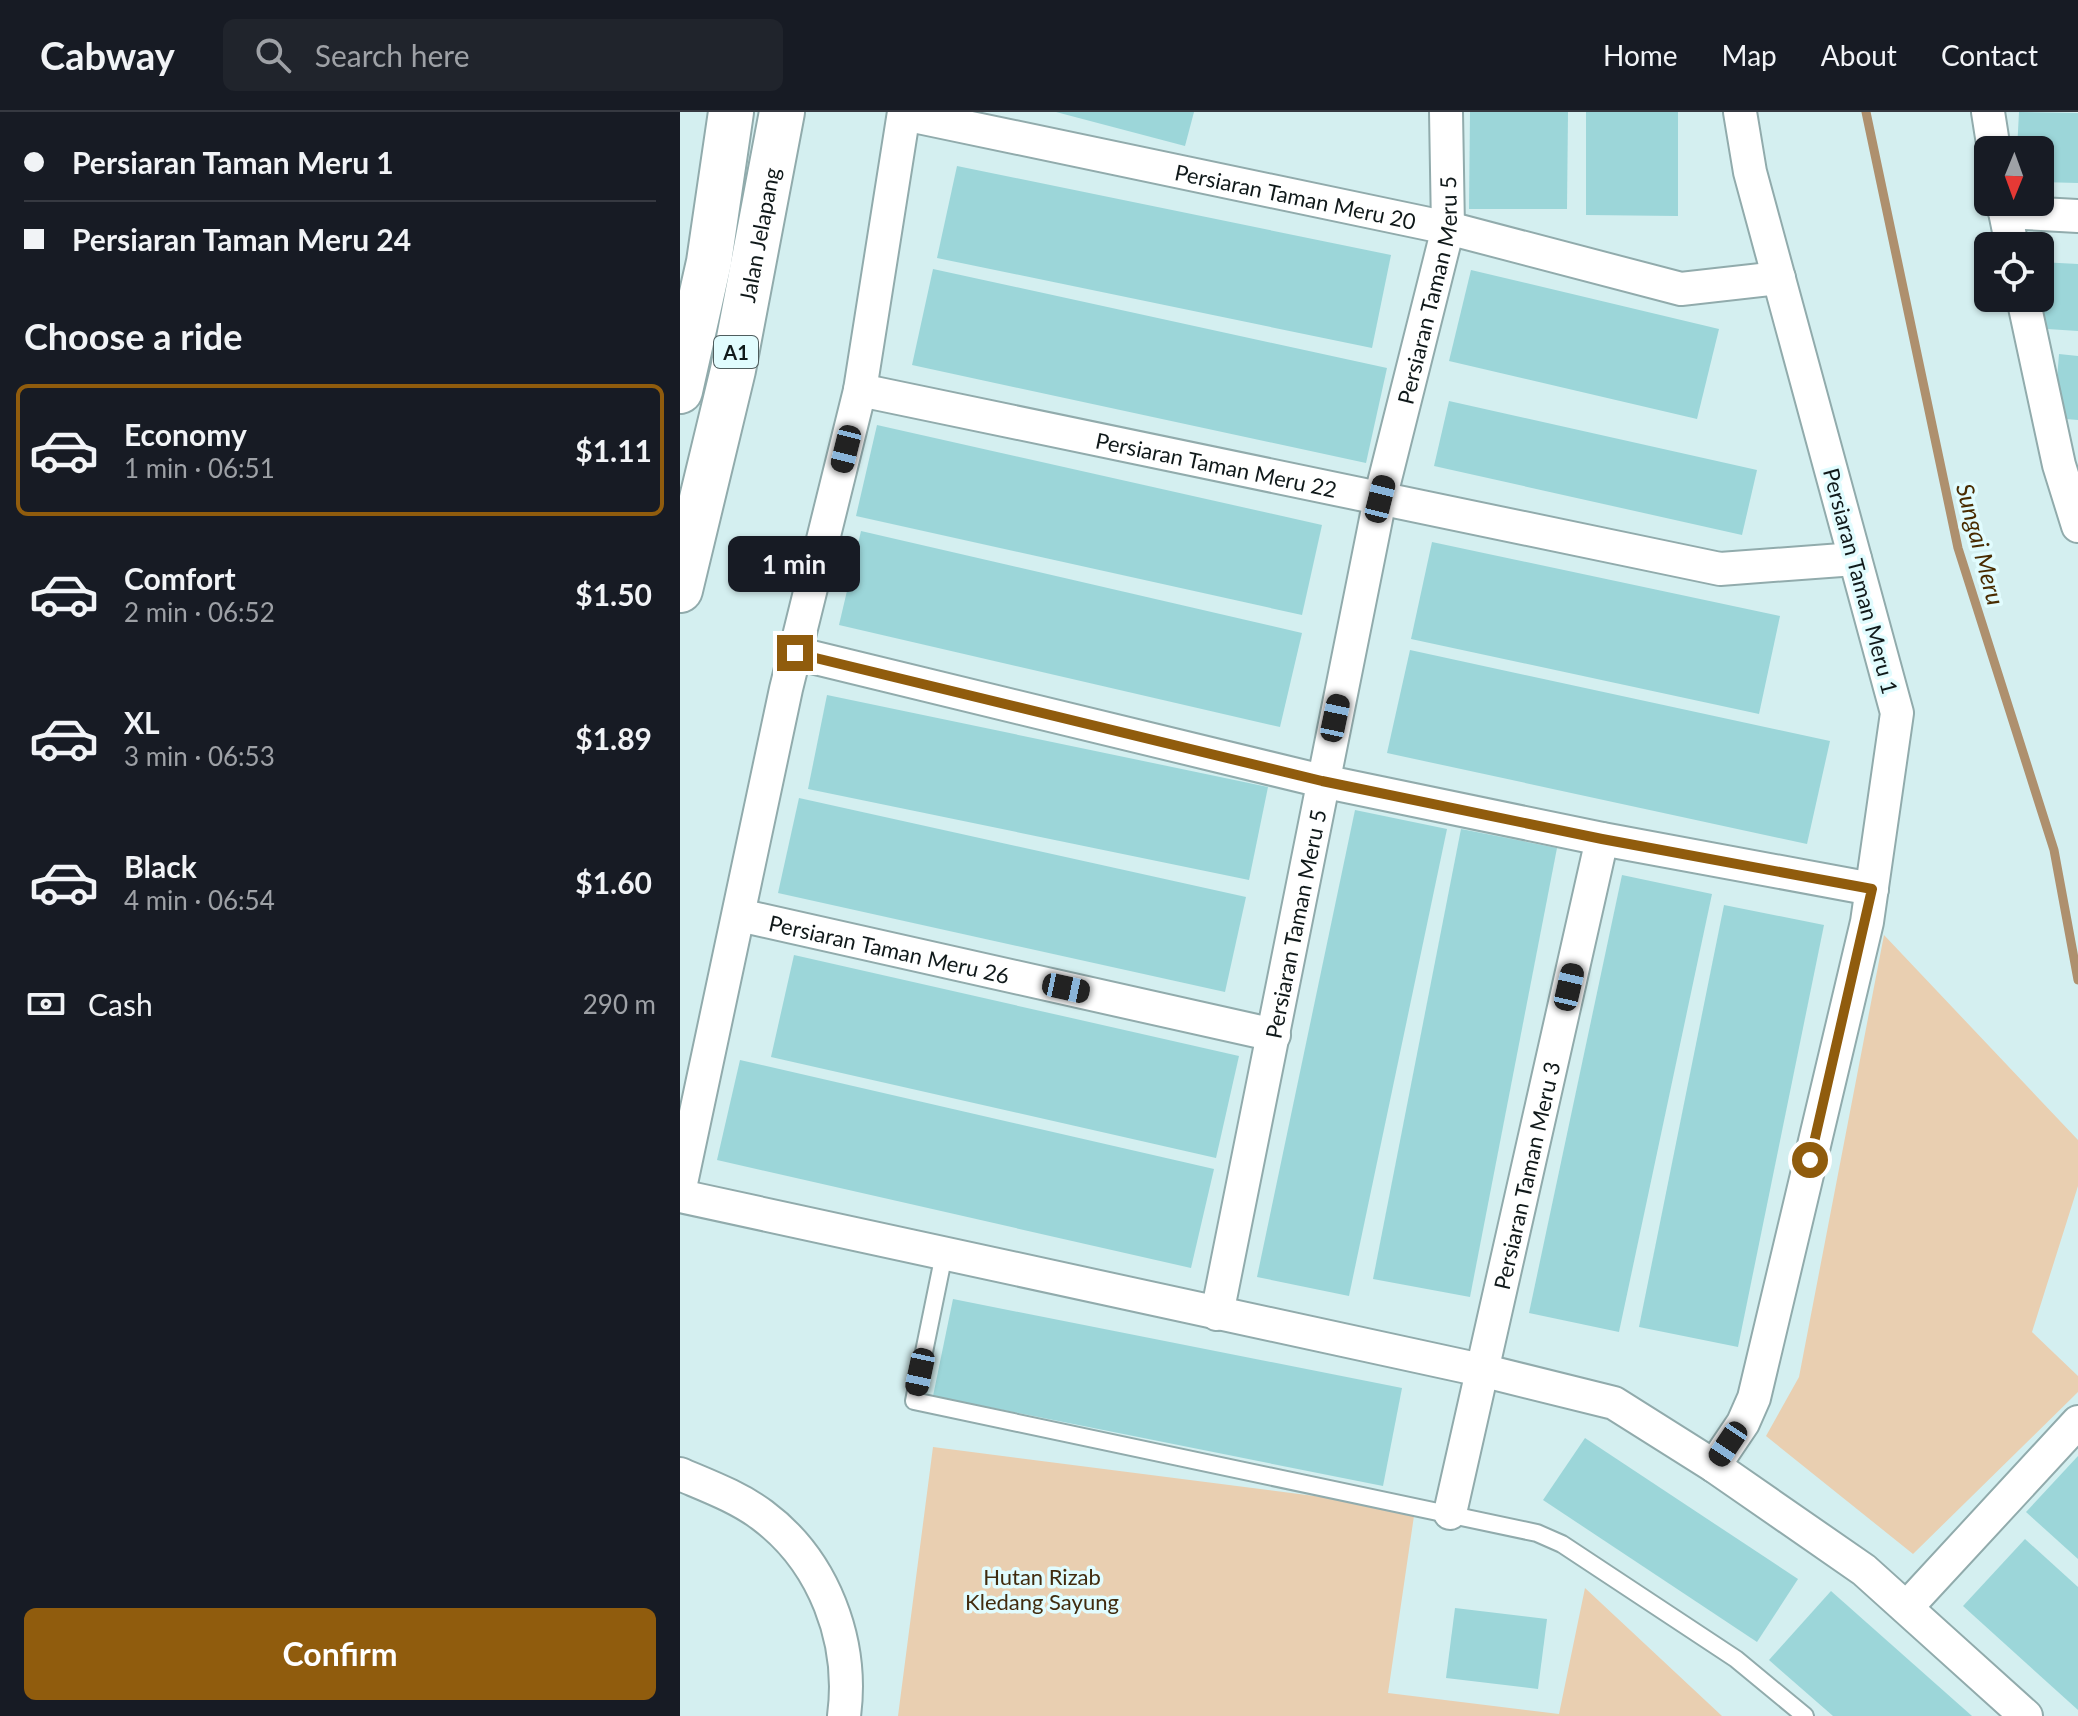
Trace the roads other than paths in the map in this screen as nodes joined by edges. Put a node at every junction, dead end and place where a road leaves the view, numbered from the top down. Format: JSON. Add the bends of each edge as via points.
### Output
{"nodes":[{"id":1,"x":731,"y":112,"type":"edge"},
{"id":2,"x":782,"y":112,"type":"edge"},
{"id":3,"x":1446,"y":112,"type":"edge"},
{"id":4,"x":1740,"y":112,"type":"edge"},
{"id":5,"x":1988,"y":112,"type":"edge"},
{"id":6,"x":904,"y":113,"type":"edge"},
{"id":7,"x":1992,"y":136,"type":"edge"},
{"id":8,"x":2054,"y":213,"type":"edge"},
{"id":9,"x":2078,"y":216,"type":"edge"},
{"id":10,"x":1448,"y":228,"type":"junction"},
{"id":11,"x":1779,"y":278,"type":"junction"},
{"id":12,"x":2027,"y":312,"type":"edge"},
{"id":13,"x":860,"y":390,"type":"junction"},
{"id":14,"x":680,"y":391,"type":"edge"},
{"id":15,"x":2068,"y":466,"type":"edge"},
{"id":16,"x":1380,"y":499,"type":"junction"},
{"id":17,"x":2078,"y":526,"type":"edge"},
{"id":18,"x":1855,"y":559,"type":"junction"},
{"id":19,"x":680,"y":590,"type":"edge"},
{"id":20,"x":795,"y":653,"type":"junction"},
{"id":21,"x":1322,"y":781,"type":"junction"},
{"id":22,"x":1602,"y":839,"type":"junction"},
{"id":23,"x":1872,"y":889,"type":"junction"},
{"id":24,"x":739,"y":915,"type":"junction"},
{"id":25,"x":1274,"y":1035,"type":"junction"},
{"id":26,"x":680,"y":1188,"type":"edge"},
{"id":27,"x":680,"y":1196,"type":"edge"},
{"id":28,"x":944,"y":1254,"type":"junction"},
{"id":29,"x":1217,"y":1314,"type":"junction"},
{"id":30,"x":1481,"y":1370,"type":"junction"},
{"id":31,"x":2078,"y":1422,"type":"edge"},
{"id":32,"x":1714,"y":1466,"type":"junction"},
{"id":33,"x":680,"y":1474,"type":"edge"},
{"id":34,"x":680,"y":1492,"type":"edge"},
{"id":35,"x":1450,"y":1513,"type":"junction"},
{"id":36,"x":1907,"y":1607,"type":"junction"},
{"id":37,"x":830,"y":1716,"type":"edge"},
{"id":38,"x":844,"y":1716,"type":"edge"},
{"id":39,"x":1805,"y":1716,"type":"edge"},
{"id":40,"x":2026,"y":1716,"type":"edge"}],
"edges":[{"from":1,"to":14,"type":"main road","name":"Jalan Jelapang","number":"A1","via":[[709,262]]},
{"from":2,"to":19,"type":"main road","name":"Jalan Jelapang","number":"A1","via":[[733,370]]},
{"from":3,"to":10,"type":"street","name":"Persiaran Taman Meru 5"},
{"from":4,"to":11,"type":"street","name":"Persiaran Taman Meru 1"},
{"from":5,"to":7,"type":"street"},
{"from":6,"to":10,"type":"street","name":"Persiaran Taman Meru 20"},
{"from":6,"to":13,"type":"street"},
{"from":8,"to":9,"type":"street"},
{"from":10,"to":11,"type":"street","name":"Persiaran Taman Meru 20","via":[[1681,289]]},
{"from":10,"to":16,"type":"street","name":"Persiaran Taman Meru 5"},
{"from":11,"to":18,"type":"street","name":"Persiaran Taman Meru 1"},
{"from":12,"to":15,"type":"street"},
{"from":13,"to":16,"type":"street","name":"Persiaran Taman Meru 22"},
{"from":13,"to":20,"type":"street"},
{"from":15,"to":17,"type":"street"},
{"from":16,"to":18,"type":"street","name":"Persiaran Taman Meru 22","via":[[1720,569]]},
{"from":16,"to":21,"type":"street","name":"Persiaran Taman Meru 5"},
{"from":18,"to":23,"type":"street","name":"Persiaran Taman Meru 1","via":[[1897,713]]},
{"from":20,"to":21,"type":"street"},
{"from":20,"to":24,"type":"street"},
{"from":21,"to":22,"type":"street"},
{"from":21,"to":25,"type":"street","name":"Persiaran Taman Meru 5"},
{"from":22,"to":23,"type":"street"},
{"from":22,"to":30,"type":"street","name":"Persiaran Taman Meru 3"},
{"from":23,"to":32,"type":"street","name":"Persiaran Taman Meru 1","via":[[1754,1398]]},
{"from":24,"to":25,"type":"street","name":"Persiaran Taman Meru 26"},
{"from":24,"to":26,"type":"street"},
{"from":25,"to":29,"type":"street","name":"Persiaran Taman Meru 5"},
{"from":27,"to":28,"type":"street"},
{"from":28,"to":29,"type":"street"},
{"from":28,"to":35,"type":"lane","via":[[914,1401]]},
{"from":29,"to":30,"type":"street"},
{"from":30,"to":32,"type":"street","via":[[1614,1403]]},
{"from":30,"to":35,"type":"street","name":"Persiaran Taman Meru 3"},
{"from":31,"to":36,"type":"street"},
{"from":32,"to":36,"type":"street","via":[[1864,1570]]},
{"from":33,"to":38,"type":"street","via":[[763,1516],[804,1556],[840,1632],[847,1688]]},
{"from":34,"to":37,"type":"street","via":[[724,1509],[764,1536],[804,1585],[824,1636]]},
{"from":35,"to":39,"type":"lane","via":[[1562,1544],[1736,1659]]},
{"from":36,"to":40,"type":"street"}]}
